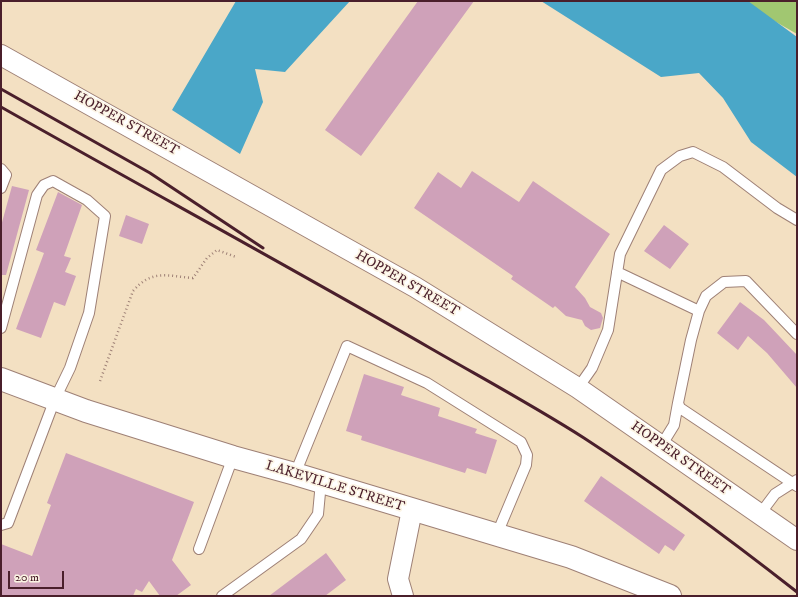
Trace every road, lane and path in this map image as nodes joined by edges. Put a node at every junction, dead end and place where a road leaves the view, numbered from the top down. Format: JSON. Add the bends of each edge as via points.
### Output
{"nodes":[{"id":1,"x":1,"y":55,"type":"edge"},
{"id":2,"x":1,"y":169,"type":"edge"},
{"id":3,"x":1,"y":188,"type":"edge"},
{"id":4,"x":797,"y":220,"type":"edge"},
{"id":5,"x":236,"y":257,"type":"dead end"},
{"id":6,"x":617,"y":272,"type":"junction"},
{"id":7,"x":699,"y":311,"type":"junction"},
{"id":8,"x":1,"y":328,"type":"edge"},
{"id":9,"x":797,"y":334,"type":"edge"},
{"id":10,"x":1,"y":379,"type":"edge"},
{"id":11,"x":100,"y":381,"type":"dead end"},
{"id":12,"x":578,"y":388,"type":"junction"},
{"id":13,"x":55,"y":399,"type":"junction"},
{"id":14,"x":678,"y":403,"type":"junction"},
{"id":15,"x":661,"y":446,"type":"junction"},
{"id":16,"x":233,"y":457,"type":"junction"},
{"id":17,"x":295,"y":474,"type":"junction"},
{"id":18,"x":321,"y":482,"type":"junction"},
{"id":19,"x":796,"y":483,"type":"edge"},
{"id":20,"x":412,"y":510,"type":"junction"},
{"id":21,"x":760,"y":514,"type":"junction"},
{"id":22,"x":1,"y":525,"type":"edge"},
{"id":23,"x":497,"y":534,"type":"junction"},
{"id":24,"x":797,"y":540,"type":"edge"},
{"id":25,"x":199,"y":549,"type":"dead end"},
{"id":26,"x":222,"y":596,"type":"edge"},
{"id":27,"x":403,"y":596,"type":"edge"},
{"id":28,"x":670,"y":596,"type":"edge"}],
"edges":[{"from":1,"to":12,"type":"street","name":"HOPPER STREET","via":[[415,287]]},
{"from":2,"to":3,"type":"lane","via":[[6,175]]},
{"from":4,"to":6,"type":"lane","via":[[723,168],[693,152],[680,156],[661,170],[620,254]]},
{"from":5,"to":11,"type":"path","via":[[217,250],[207,258],[193,278],[158,274],[139,284],[133,291]]},
{"from":6,"to":7,"type":"lane"},
{"from":6,"to":12,"type":"lane","via":[[608,330],[592,368]]},
{"from":7,"to":9,"type":"lane","via":[[706,296],[724,282],[746,281]]},
{"from":7,"to":14,"type":"lane"},
{"from":8,"to":13,"type":"lane","via":[[37,195],[44,184],[53,182],[87,200],[105,216],[89,314],[70,368]]},
{"from":10,"to":13,"type":"main road","name":"LAKEVILLE STREET"},
{"from":12,"to":15,"type":"street","name":"HOPPER STREET"},
{"from":13,"to":16,"type":"main road","name":"LAKEVILLE STREET"},
{"from":13,"to":22,"type":"lane","via":[[8,523]]},
{"from":14,"to":15,"type":"lane","via":[[674,424]]},
{"from":14,"to":19,"type":"lane","via":[[680,408]]},
{"from":15,"to":21,"type":"street","name":"HOPPER STREET"},
{"from":16,"to":17,"type":"main road","name":"LAKEVILLE STREET"},
{"from":16,"to":25,"type":"lane"},
{"from":17,"to":18,"type":"main road","name":"LAKEVILLE STREET"},
{"from":17,"to":23,"type":"lane","via":[[347,346],[427,383],[521,442],[527,455],[526,465]]},
{"from":18,"to":20,"type":"main road","name":"LAKEVILLE STREET"},
{"from":18,"to":26,"type":"lane","via":[[318,514],[301,538]]},
{"from":19,"to":21,"type":"lane","via":[[775,494]]},
{"from":20,"to":23,"type":"main road","name":"LAKEVILLE STREET"},
{"from":20,"to":27,"type":"street","via":[[398,579]]},
{"from":21,"to":24,"type":"street","name":"HOPPER STREET"},
{"from":23,"to":28,"type":"main road","name":"LAKEVILLE STREET","via":[[571,557]]}]}
